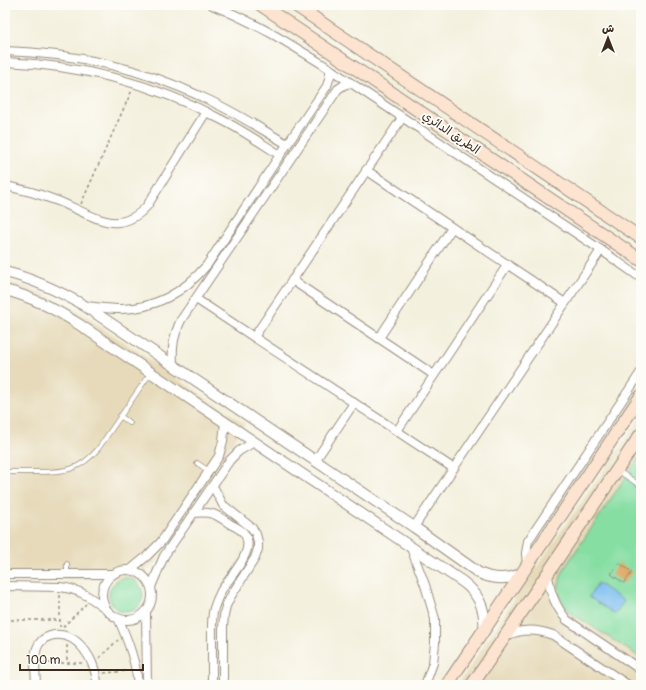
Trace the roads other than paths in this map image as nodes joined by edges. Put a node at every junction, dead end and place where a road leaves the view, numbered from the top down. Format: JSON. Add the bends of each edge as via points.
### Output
{"nodes":[{"id":1,"x":212,"y":5,"type":"edge"},
{"id":2,"x":250,"y":5,"type":"edge"},
{"id":3,"x":261,"y":5,"type":"edge"},
{"id":4,"x":295,"y":5,"type":"edge"},
{"id":5,"x":278,"y":16,"type":"junction"},
{"id":6,"x":5,"y":51,"type":"edge"},
{"id":7,"x":80,"y":59,"type":"junction"},
{"id":8,"x":5,"y":62,"type":"edge"},
{"id":9,"x":330,"y":69,"type":"junction"},
{"id":10,"x":78,"y":70,"type":"junction"},
{"id":11,"x":328,"y":83,"type":"junction"},
{"id":12,"x":351,"y":83,"type":"junction"},
{"id":13,"x":338,"y":89,"type":"junction"},
{"id":14,"x":206,"y":112,"type":"junction"},
{"id":15,"x":402,"y":118,"type":"junction"},
{"id":16,"x":287,"y":144,"type":"junction"},
{"id":17,"x":280,"y":154,"type":"junction"},
{"id":18,"x":366,"y":170,"type":"junction"},
{"id":19,"x":5,"y":186,"type":"edge"},
{"id":20,"x":452,"y":228,"type":"junction"},
{"id":21,"x":641,"y":238,"type":"edge"},
{"id":22,"x":601,"y":250,"type":"junction"},
{"id":23,"x":641,"y":260,"type":"edge"},
{"id":24,"x":508,"y":264,"type":"junction"},
{"id":25,"x":5,"y":272,"type":"edge"},
{"id":26,"x":641,"y":278,"type":"edge"},
{"id":27,"x":31,"y":279,"type":"junction"},
{"id":28,"x":292,"y":280,"type":"junction"},
{"id":29,"x":5,"y":290,"type":"edge"},
{"id":30,"x":26,"y":296,"type":"junction"},
{"id":31,"x":196,"y":298,"type":"junction"},
{"id":32,"x":565,"y":303,"type":"junction"},
{"id":33,"x":85,"y":306,"type":"junction"},
{"id":34,"x":254,"y":337,"type":"junction"},
{"id":35,"x":379,"y":338,"type":"junction"},
{"id":36,"x":173,"y":365,"type":"junction"},
{"id":37,"x":151,"y":372,"type":"junction"},
{"id":38,"x":641,"y":372,"type":"edge"},
{"id":39,"x":434,"y":375,"type":"junction"},
{"id":40,"x":641,"y":396,"type":"edge"},
{"id":41,"x":354,"y":403,"type":"junction"},
{"id":42,"x":120,"y":416,"type":"junction"},
{"id":43,"x":130,"y":422,"type":"dead end"},
{"id":44,"x":224,"y":422,"type":"junction"},
{"id":45,"x":397,"y":431,"type":"junction"},
{"id":46,"x":641,"y":434,"type":"edge"},
{"id":47,"x":286,"y":441,"type":"junction"},
{"id":48,"x":254,"y":442,"type":"junction"},
{"id":49,"x":275,"y":456,"type":"junction"},
{"id":50,"x":315,"y":461,"type":"junction"},
{"id":51,"x":197,"y":463,"type":"dead end"},
{"id":52,"x":454,"y":468,"type":"junction"},
{"id":53,"x":617,"y":470,"type":"junction"},
{"id":54,"x":209,"y":471,"type":"junction"},
{"id":55,"x":5,"y":472,"type":"edge"},
{"id":56,"x":213,"y":486,"type":"junction"},
{"id":57,"x":641,"y":486,"type":"edge"},
{"id":58,"x":193,"y":513,"type":"junction"},
{"id":59,"x":561,"y":516,"type":"junction"},
{"id":60,"x":414,"y":527,"type":"junction"},
{"id":61,"x":578,"y":528,"type":"junction"},
{"id":62,"x":411,"y":548,"type":"junction"},
{"id":63,"x":464,"y":562,"type":"junction"},
{"id":64,"x":67,"y":564,"type":"dead end"},
{"id":65,"x":130,"y":570,"type":"junction"},
{"id":66,"x":525,"y":570,"type":"junction"},
{"id":67,"x":548,"y":573,"type":"junction"},
{"id":68,"x":5,"y":574,"type":"edge"},
{"id":69,"x":22,"y":574,"type":"junction"},
{"id":70,"x":67,"y":574,"type":"junction"},
{"id":71,"x":112,"y":574,"type":"junction"},
{"id":72,"x":453,"y":576,"type":"junction"},
{"id":73,"x":5,"y":586,"type":"edge"},
{"id":74,"x":22,"y":586,"type":"junction"},
{"id":75,"x":151,"y":588,"type":"junction"},
{"id":76,"x":105,"y":608,"type":"junction"},
{"id":77,"x":146,"y":611,"type":"junction"},
{"id":78,"x":118,"y":618,"type":"junction"},
{"id":79,"x":484,"y":630,"type":"junction"},
{"id":80,"x":505,"y":636,"type":"junction"},
{"id":81,"x":640,"y":666,"type":"edge"},
{"id":82,"x":36,"y":685,"type":"edge"},
{"id":83,"x":97,"y":685,"type":"edge"},
{"id":84,"x":138,"y":685,"type":"edge"},
{"id":85,"x":147,"y":685,"type":"edge"},
{"id":86,"x":212,"y":685,"type":"edge"},
{"id":87,"x":223,"y":685,"type":"edge"},
{"id":88,"x":425,"y":685,"type":"edge"},
{"id":89,"x":447,"y":685,"type":"edge"},
{"id":90,"x":472,"y":685,"type":"edge"},
{"id":91,"x":628,"y":685,"type":"edge"}],
"edges":[{"from":1,"to":9,"type":"street","via":[[265,29]]},
{"from":2,"to":5,"type":"main road"},
{"from":3,"to":5,"type":"main road","name":"الطريق الدائري"},
{"from":4,"to":21,"type":"main road","name":"الطريق الدائري"},
{"from":5,"to":23,"type":"main road","name":"الطريق الدائري"},
{"from":6,"to":7,"type":"street"},
{"from":7,"to":10,"type":"street"},
{"from":7,"to":16,"type":"street","via":[[121,68],[183,88],[222,106]]},
{"from":8,"to":10,"type":"street"},
{"from":9,"to":11,"type":"street"},
{"from":9,"to":12,"type":"street"},
{"from":10,"to":14,"type":"street","via":[[135,83]]},
{"from":11,"to":13,"type":"street"},
{"from":11,"to":16,"type":"street"},
{"from":12,"to":13,"type":"street"},
{"from":12,"to":15,"type":"street"},
{"from":13,"to":31,"type":"street"},
{"from":14,"to":17,"type":"street"},
{"from":14,"to":19,"type":"street","via":[[147,206],[129,220],[107,222],[55,200]]},
{"from":15,"to":18,"type":"street"},
{"from":15,"to":22,"type":"street"},
{"from":16,"to":17,"type":"street"},
{"from":17,"to":33,"type":"street","via":[[207,264],[187,285],[163,299],[137,307]]},
{"from":18,"to":20,"type":"street"},
{"from":18,"to":28,"type":"street"},
{"from":20,"to":24,"type":"street"},
{"from":20,"to":35,"type":"street"},
{"from":22,"to":26,"type":"street"},
{"from":22,"to":32,"type":"street"},
{"from":24,"to":32,"type":"street"},
{"from":24,"to":39,"type":"street"},
{"from":25,"to":27,"type":"street"},
{"from":27,"to":30,"type":"street"},
{"from":27,"to":33,"type":"street"},
{"from":28,"to":34,"type":"street"},
{"from":28,"to":35,"type":"street"},
{"from":29,"to":30,"type":"street"},
{"from":30,"to":37,"type":"street","via":[[54,309]]},
{"from":31,"to":34,"type":"street"},
{"from":31,"to":36,"type":"street","via":[[177,330],[172,350]]},
{"from":32,"to":52,"type":"street"},
{"from":33,"to":36,"type":"street"},
{"from":34,"to":41,"type":"street"},
{"from":35,"to":39,"type":"street"},
{"from":36,"to":47,"type":"street"},
{"from":37,"to":42,"type":"lane"},
{"from":37,"to":44,"type":"street"},
{"from":38,"to":66,"type":"street","via":[[528,541]]},
{"from":39,"to":45,"type":"street"},
{"from":40,"to":59,"type":"main road"},
{"from":41,"to":45,"type":"street"},
{"from":41,"to":50,"type":"street"},
{"from":42,"to":43,"type":"lane"},
{"from":42,"to":55,"type":"lane","via":[[98,448],[78,466],[57,472]]},
{"from":44,"to":48,"type":"street"},
{"from":44,"to":54,"type":"street","via":[[219,456]]},
{"from":45,"to":52,"type":"street"},
{"from":46,"to":53,"type":"main road"},
{"from":47,"to":49,"type":"street"},
{"from":47,"to":50,"type":"street"},
{"from":48,"to":49,"type":"street"},
{"from":48,"to":56,"type":"street","via":[[234,455]]},
{"from":49,"to":62,"type":"street"},
{"from":50,"to":60,"type":"street"},
{"from":51,"to":54,"type":"lane"},
{"from":52,"to":60,"type":"street"},
{"from":53,"to":57,"type":"lane"},
{"from":53,"to":61,"type":"main road"},
{"from":54,"to":65,"type":"street","via":[[161,542]]},
{"from":56,"to":58,"type":"street"},
{"from":56,"to":87,"type":"street","via":[[223,505],[252,528],[258,542],[255,558],[226,606],[223,627]]},
{"from":58,"to":75,"type":"street","via":[[164,556]]},
{"from":58,"to":86,"type":"street","via":[[212,513],[243,532],[248,546],[214,610]]},
{"from":59,"to":61,"type":"main road"},
{"from":59,"to":66,"type":"main road"},
{"from":60,"to":63,"type":"street"},
{"from":61,"to":67,"type":"main road"},
{"from":62,"to":72,"type":"street"},
{"from":62,"to":88,"type":"street","via":[[435,619],[433,663]]},
{"from":63,"to":66,"type":"street","via":[[479,573],[497,578],[510,578]]},
{"from":63,"to":72,"type":"street"},
{"from":64,"to":70,"type":"lane"},
{"from":65,"to":71,"type":"street"},
{"from":65,"to":75,"type":"street","via":[[141,574]]},
{"from":66,"to":79,"type":"main road"},
{"from":67,"to":80,"type":"main road"},
{"from":67,"to":81,"type":"street","via":[[552,596],[567,620]]},
{"from":68,"to":69,"type":"street"},
{"from":69,"to":70,"type":"street"},
{"from":69,"to":74,"type":"street"},
{"from":70,"to":71,"type":"street"},
{"from":71,"to":76,"type":"street","via":[[107,578],[102,590]]},
{"from":72,"to":79,"type":"street","via":[[469,587],[478,598],[483,610]]},
{"from":73,"to":74,"type":"street"},
{"from":74,"to":76,"type":"street","via":[[60,587],[79,591]]},
{"from":75,"to":77,"type":"street","via":[[151,600]]},
{"from":76,"to":78,"type":"street"},
{"from":77,"to":78,"type":"street","via":[[133,619]]},
{"from":77,"to":85,"type":"street"},
{"from":78,"to":84,"type":"street","via":[[132,652]]},
{"from":79,"to":89,"type":"main road"},
{"from":80,"to":90,"type":"main road"},
{"from":80,"to":91,"type":"street","via":[[529,630],[553,635]]},
{"from":82,"to":83,"type":"street","via":[[36,650],[40,642],[54,635],[67,637],[78,643],[87,653],[93,664]]}]}
